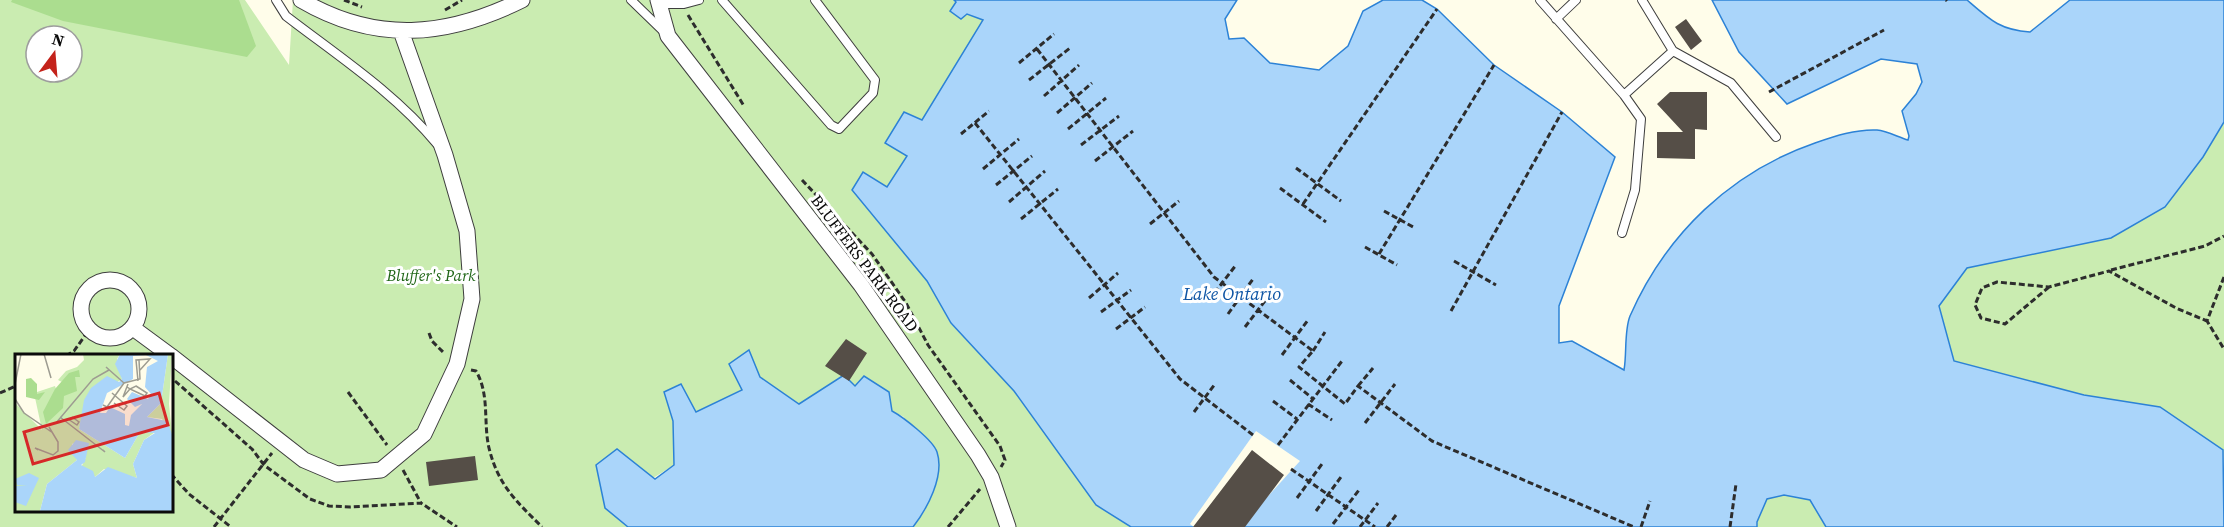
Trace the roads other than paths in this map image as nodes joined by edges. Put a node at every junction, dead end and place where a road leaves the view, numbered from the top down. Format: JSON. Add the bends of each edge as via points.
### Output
{"nodes":[{"id":1,"x":276,"y":0,"type":"edge"},
{"id":2,"x":301,"y":0,"type":"edge"},
{"id":3,"x":522,"y":0,"type":"edge"},
{"id":4,"x":631,"y":0,"type":"edge"},
{"id":5,"x":699,"y":0,"type":"edge"},
{"id":6,"x":722,"y":0,"type":"edge"},
{"id":7,"x":815,"y":0,"type":"edge"},
{"id":8,"x":1540,"y":0,"type":"edge"},
{"id":9,"x":1576,"y":0,"type":"edge"},
{"id":10,"x":1642,"y":0,"type":"edge"},
{"id":11,"x":658,"y":2,"type":"edge"},
{"id":12,"x":1556,"y":19,"type":"junction"},
{"id":13,"x":401,"y":31,"type":"junction"},
{"id":14,"x":668,"y":36,"type":"junction"},
{"id":15,"x":1673,"y":51,"type":"junction"},
{"id":16,"x":1624,"y":95,"type":"junction"},
{"id":17,"x":1776,"y":137,"type":"dead end"},
{"id":18,"x":446,"y":155,"type":"junction"},
{"id":19,"x":1622,"y":233,"type":"dead end"},
{"id":20,"x":133,"y":328,"type":"junction"},
{"id":21,"x":168,"y":354,"type":"edge"},
{"id":22,"x":172,"y":357,"type":"edge"},
{"id":23,"x":1008,"y":527,"type":"edge"}],
"edges":[{"from":1,"to":18,"type":"lane","via":[[286,16],[418,122]]},
{"from":2,"to":13,"type":"street","via":[[347,20]]},
{"from":3,"to":13,"type":"street","via":[[450,28]]},
{"from":4,"to":14,"type":"lane","name":"BLUFFERS PARK ROAD"},
{"from":5,"to":11,"type":"lane","via":[[684,4]]},
{"from":6,"to":7,"type":"lane","via":[[838,129],[873,93],[875,80]]},
{"from":8,"to":12,"type":"lane"},
{"from":9,"to":12,"type":"lane"},
{"from":10,"to":15,"type":"lane"},
{"from":11,"to":14,"type":"street","name":"BLUFFERS PARK ROAD"},
{"from":12,"to":16,"type":"lane"},
{"from":13,"to":18,"type":"street"},
{"from":14,"to":23,"type":"street","name":"BLUFFERS PARK ROAD","via":[[861,285],[978,455],[991,477]]},
{"from":15,"to":16,"type":"lane"},
{"from":15,"to":17,"type":"lane","via":[[1731,83]]},
{"from":16,"to":19,"type":"lane","via":[[1641,119],[1635,190]]},
{"from":18,"to":22,"type":"street","via":[[467,231],[472,299],[457,364],[424,434],[381,470],[337,474],[304,460]]},
{"from":20,"to":20,"type":"street","via":[[116,338],[89,330],[80,311],[87,290],[105,280],[115,280],[133,290],[140,308]]},
{"from":20,"to":21,"type":"street"}]}
